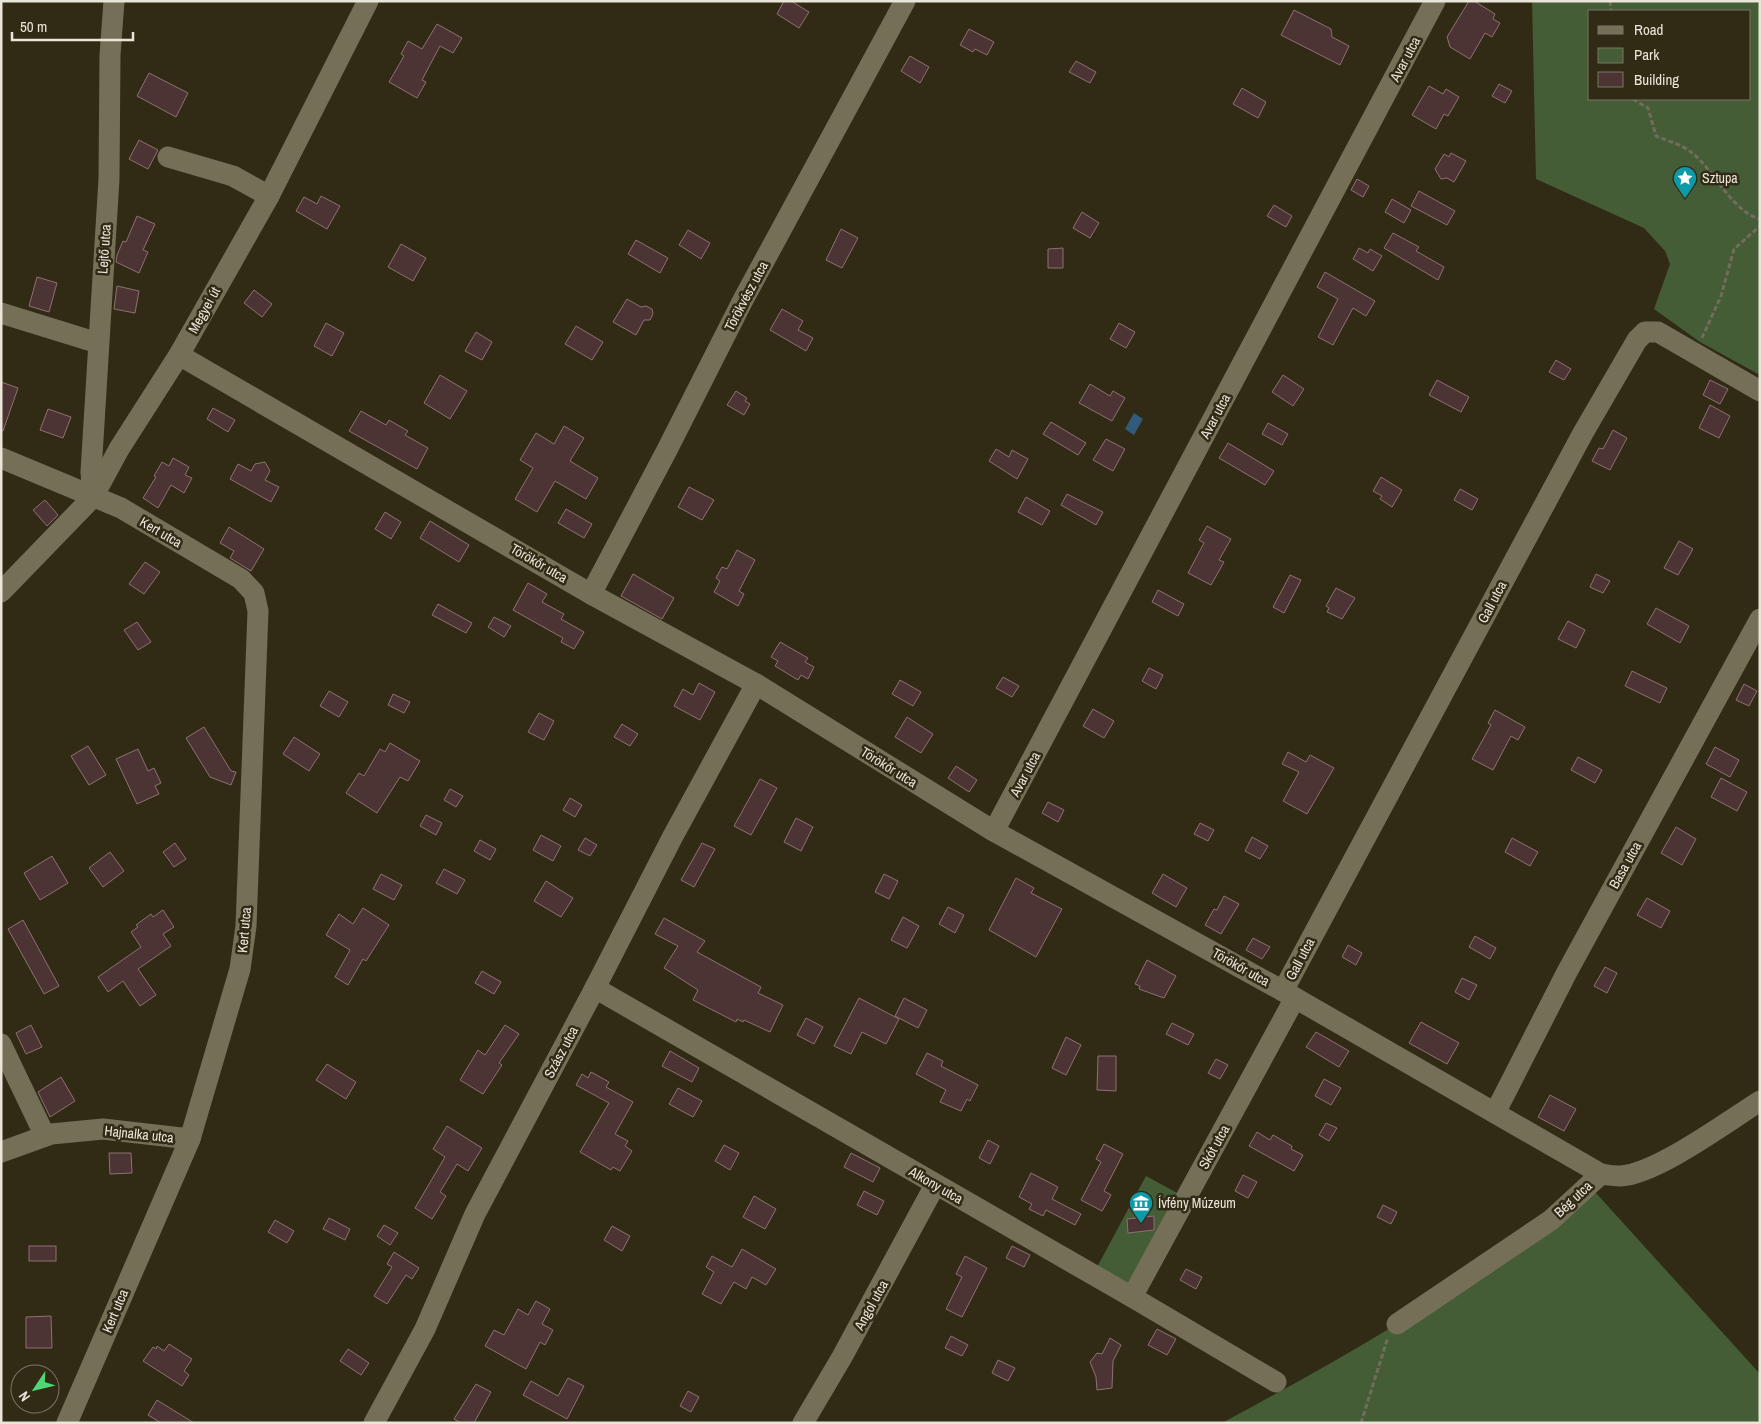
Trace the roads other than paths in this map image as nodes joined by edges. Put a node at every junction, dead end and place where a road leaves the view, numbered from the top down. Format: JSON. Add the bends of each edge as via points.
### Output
{"nodes":[{"id":1,"x":114,"y":1,"type":"edge"},
{"id":2,"x":368,"y":1,"type":"edge"},
{"id":3,"x":905,"y":1,"type":"edge"},
{"id":4,"x":1435,"y":1,"type":"edge"},
{"id":5,"x":168,"y":157,"type":"dead end"},
{"id":6,"x":269,"y":196,"type":"junction"},
{"id":7,"x":1,"y":313,"type":"edge"},
{"id":8,"x":98,"y":343,"type":"junction"},
{"id":9,"x":179,"y":355,"type":"junction"},
{"id":10,"x":1760,"y":391,"type":"edge"},
{"id":11,"x":1,"y":458,"type":"edge"},
{"id":12,"x":93,"y":497,"type":"junction"},
{"id":13,"x":1,"y":592,"type":"edge"},
{"id":14,"x":591,"y":594,"type":"junction"},
{"id":15,"x":1760,"y":619,"type":"edge"},
{"id":16,"x":756,"y":684,"type":"junction"},
{"id":17,"x":994,"y":831,"type":"junction"},
{"id":18,"x":595,"y":988,"type":"junction"},
{"id":19,"x":1289,"y":994,"type":"junction"},
{"id":20,"x":1,"y":1044,"type":"edge"},
{"id":21,"x":1760,"y":1102,"type":"edge"},
{"id":22,"x":1495,"y":1113,"type":"junction"},
{"id":23,"x":45,"y":1136,"type":"junction"},
{"id":24,"x":190,"y":1139,"type":"junction"},
{"id":25,"x":1,"y":1152,"type":"edge"},
{"id":26,"x":1601,"y":1174,"type":"junction"},
{"id":27,"x":935,"y":1185,"type":"junction"},
{"id":28,"x":1132,"y":1297,"type":"junction"},
{"id":29,"x":1397,"y":1324,"type":"road end"},
{"id":30,"x":1276,"y":1382,"type":"dead end"},
{"id":31,"x":67,"y":1423,"type":"edge"},
{"id":32,"x":374,"y":1423,"type":"edge"},
{"id":33,"x":803,"y":1423,"type":"edge"}],
"edges":[{"from":1,"to":8,"type":"street","name":"Lejtő utca","via":[[109,179]]},
{"from":2,"to":6,"type":"street","name":"Megyei út"},
{"from":3,"to":14,"type":"street","name":"Törökvész utca","via":[[743,300]]},
{"from":4,"to":17,"type":"street","name":"Avar utca"},
{"from":5,"to":6,"type":"street","via":[[233,176]]},
{"from":6,"to":9,"type":"street","name":"Megyei út"},
{"from":7,"to":8,"type":"street"},
{"from":8,"to":12,"type":"street","name":"Lejtő utca","via":[[91,472]]},
{"from":9,"to":12,"type":"street","name":"Megyei út","via":[[119,449]]},
{"from":9,"to":14,"type":"street","name":"Törökőr utca"},
{"from":10,"to":19,"type":"street","name":"Gall utca","via":[[1653,331],[1645,332],[1633,346],[1578,442]]},
{"from":11,"to":12,"type":"street","name":"Kert utca"},
{"from":12,"to":13,"type":"street","name":"Megyei út"},
{"from":12,"to":24,"type":"street","name":"Kert utca","via":[[121,508],[241,579],[252,588],[257,600],[244,950]]},
{"from":14,"to":16,"type":"street","name":"Törökőr utca"},
{"from":15,"to":22,"type":"street","name":"Basa utca","via":[[1567,972]]},
{"from":16,"to":17,"type":"street","name":"Törökőr utca"},
{"from":16,"to":18,"type":"street","name":"Szász utca"},
{"from":17,"to":19,"type":"street","name":"Törökőr utca"},
{"from":18,"to":27,"type":"street","name":"Alkony utca"},
{"from":18,"to":32,"type":"street","name":"Szász utca","via":[[475,1214],[424,1329]]},
{"from":19,"to":22,"type":"street","name":"Törökőr utca"},
{"from":19,"to":28,"type":"street","name":"Skót utca"},
{"from":20,"to":23,"type":"street"},
{"from":21,"to":26,"type":"street","name":"Bég utca","via":[[1641,1172],[1620,1176]]},
{"from":22,"to":26,"type":"street","name":"Törökőr utca"},
{"from":23,"to":24,"type":"street","name":"Hajnalka utca","via":[[103,1129]]},
{"from":23,"to":25,"type":"street","name":"Hajnalka utca"},
{"from":24,"to":31,"type":"street","name":"Kert utca"},
{"from":26,"to":29,"type":"street","name":"Bég utca","via":[[1551,1220]]},
{"from":27,"to":28,"type":"street","name":"Alkony utca"},
{"from":27,"to":33,"type":"street","name":"Angol utca"},
{"from":28,"to":30,"type":"street","name":"Alkony utca"}]}
